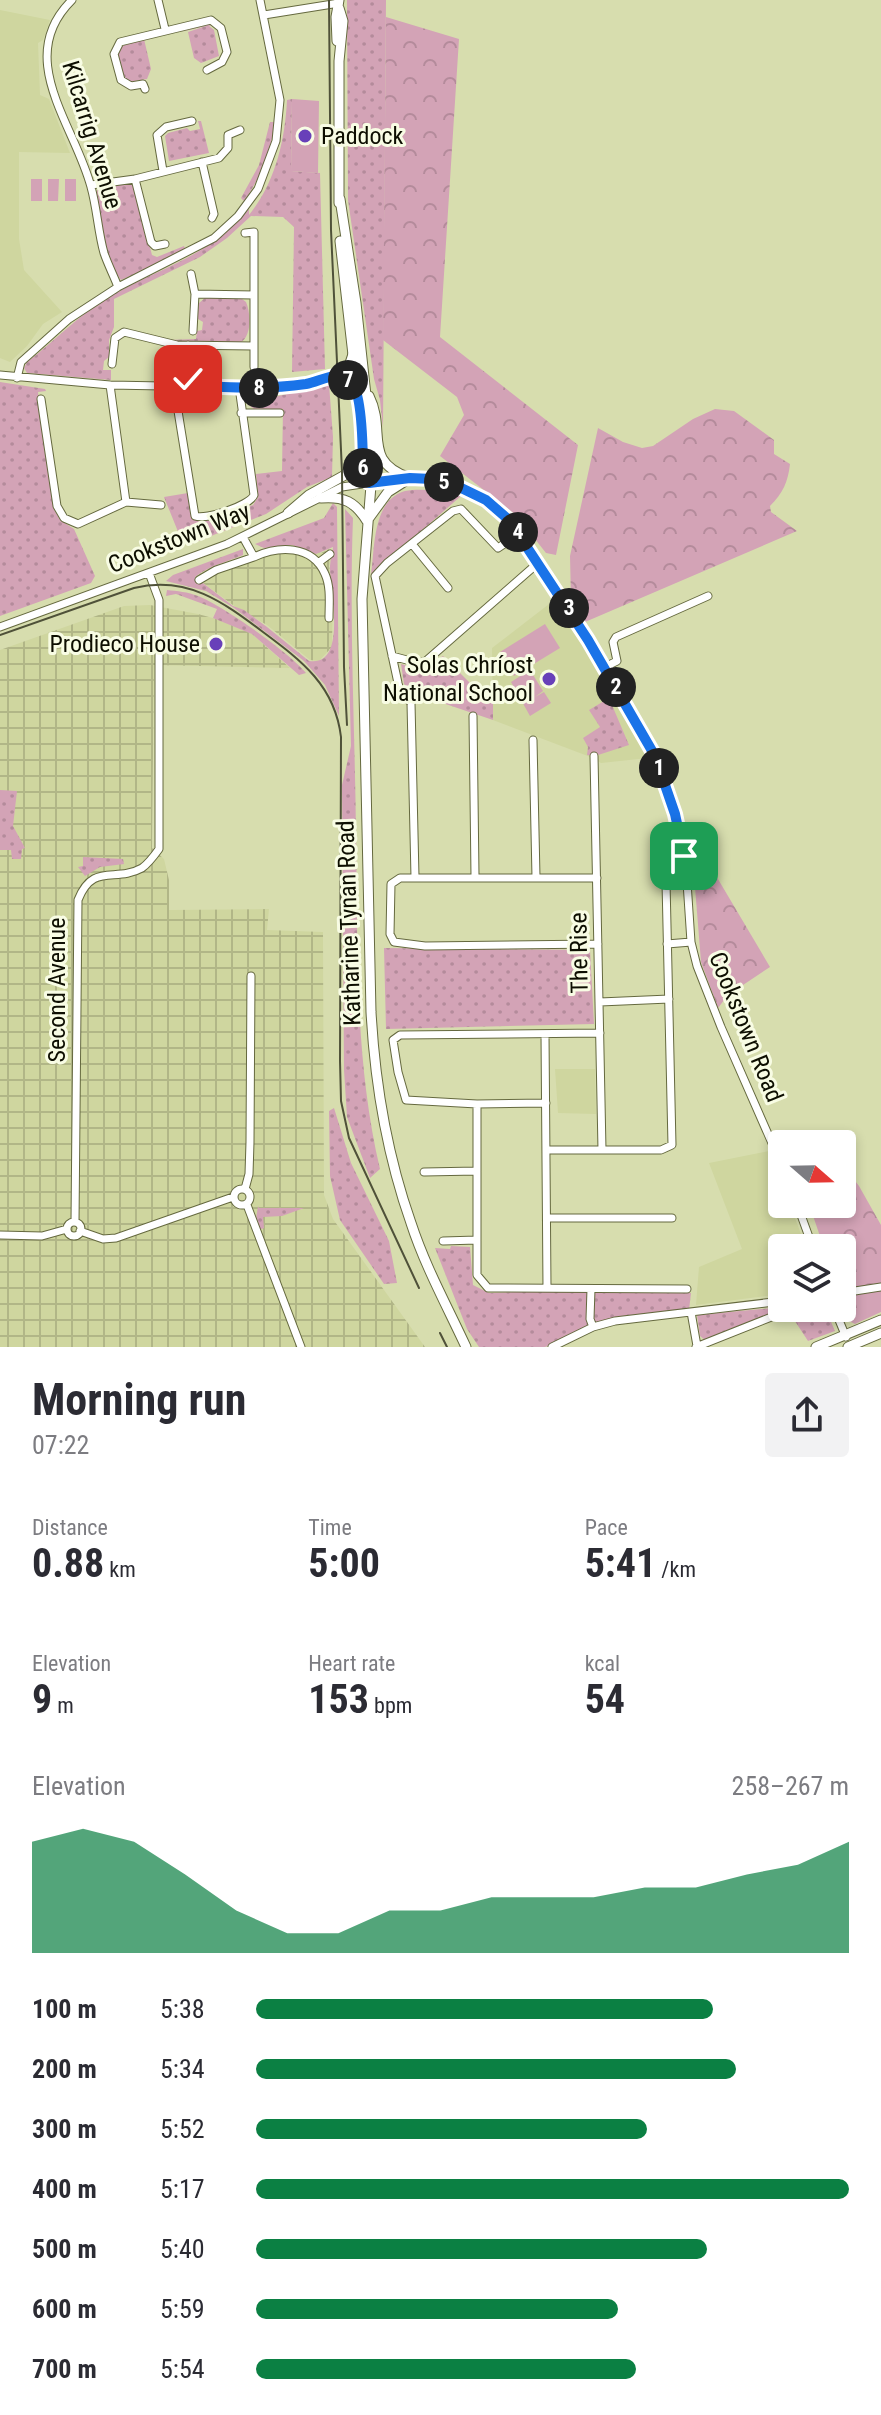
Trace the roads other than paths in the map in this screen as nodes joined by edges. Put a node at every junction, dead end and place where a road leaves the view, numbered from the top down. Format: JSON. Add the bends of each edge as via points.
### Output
{"nodes":[{"id":1,"x":72,"y":0,"type":"edge"},
{"id":2,"x":158,"y":0,"type":"edge"},
{"id":3,"x":260,"y":0,"type":"edge"},
{"id":4,"x":339,"y":4,"type":"edge"},
{"id":5,"x":264,"y":15,"type":"junction"},
{"id":6,"x":165,"y":29,"type":"junction"},
{"id":7,"x":207,"y":70,"type":"dead end"},
{"id":8,"x":145,"y":89,"type":"dead end"},
{"id":9,"x":192,"y":121,"type":"dead end"},
{"id":10,"x":240,"y":130,"type":"dead end"},
{"id":11,"x":202,"y":162,"type":"junction"},
{"id":12,"x":163,"y":171,"type":"junction"},
{"id":13,"x":135,"y":179,"type":"junction"},
{"id":14,"x":91,"y":185,"type":"junction"},
{"id":15,"x":340,"y":199,"type":"junction"},
{"id":16,"x":212,"y":218,"type":"dead end"},
{"id":17,"x":245,"y":233,"type":"dead end"},
{"id":18,"x":165,"y":244,"type":"dead end"},
{"id":19,"x":191,"y":274,"type":"dead end"},
{"id":20,"x":118,"y":287,"type":"junction"},
{"id":21,"x":195,"y":294,"type":"junction"},
{"id":22,"x":254,"y":295,"type":"junction"},
{"id":23,"x":193,"y":331,"type":"dead end"},
{"id":24,"x":188,"y":345,"type":"junction"},
{"id":25,"x":253,"y":346,"type":"junction"},
{"id":26,"x":352,"y":354,"type":"junction"},
{"id":27,"x":112,"y":364,"type":"dead end"},
{"id":28,"x":254,"y":367,"type":"dead end"},
{"id":29,"x":0,"y":375,"type":"edge"},
{"id":30,"x":337,"y":375,"type":"junction"},
{"id":31,"x":17,"y":378,"type":"junction"},
{"id":32,"x":110,"y":385,"type":"junction"},
{"id":33,"x":187,"y":385,"type":"junction"},
{"id":34,"x":239,"y":387,"type":"junction"},
{"id":35,"x":361,"y":390,"type":"junction"},
{"id":36,"x":41,"y":399,"type":"dead end"},
{"id":37,"x":178,"y":411,"type":"dead end"},
{"id":38,"x":241,"y":413,"type":"junction"},
{"id":39,"x":280,"y":413,"type":"dead end"},
{"id":40,"x":363,"y":452,"type":"junction"},
{"id":41,"x":410,"y":478,"type":"junction"},
{"id":42,"x":369,"y":483,"type":"junction"},
{"id":43,"x":321,"y":498,"type":"junction"},
{"id":44,"x":126,"y":502,"type":"junction"},
{"id":45,"x":161,"y":505,"type":"dead end"},
{"id":46,"x":288,"y":513,"type":"junction"},
{"id":47,"x":367,"y":521,"type":"junction"},
{"id":48,"x":243,"y":537,"type":"junction"},
{"id":49,"x":412,"y":544,"type":"junction"},
{"id":50,"x":504,"y":544,"type":"dead end"},
{"id":51,"x":330,"y":554,"type":"dead end"},
{"id":52,"x":254,"y":557,"type":"junction"},
{"id":53,"x":318,"y":563,"type":"junction"},
{"id":54,"x":538,"y":563,"type":"junction"},
{"id":55,"x":149,"y":573,"type":"junction"},
{"id":56,"x":199,"y":580,"type":"dead end"},
{"id":57,"x":448,"y":588,"type":"dead end"},
{"id":58,"x":708,"y":596,"type":"dead end"},
{"id":59,"x":329,"y":618,"type":"dead end"},
{"id":60,"x":0,"y":627,"type":"edge"},
{"id":61,"x":392,"y":656,"type":"junction"},
{"id":62,"x":605,"y":667,"type":"junction"},
{"id":63,"x":473,"y":716,"type":"dead end"},
{"id":64,"x":533,"y":740,"type":"dead end"},
{"id":65,"x":594,"y":756,"type":"dead end"},
{"id":66,"x":665,"y":838,"type":"dead end"},
{"id":67,"x":475,"y":876,"type":"junction"},
{"id":68,"x":415,"y":877,"type":"junction"},
{"id":69,"x":536,"y":877,"type":"junction"},
{"id":70,"x":597,"y":878,"type":"junction"},
{"id":71,"x":691,"y":942,"type":"junction"},
{"id":72,"x":598,"y":944,"type":"junction"},
{"id":73,"x":667,"y":944,"type":"junction"},
{"id":74,"x":251,"y":976,"type":"dead end"},
{"id":75,"x":669,"y":999,"type":"junction"},
{"id":76,"x":600,"y":1002,"type":"junction"},
{"id":77,"x":600,"y":1033,"type":"junction"},
{"id":78,"x":545,"y":1034,"type":"junction"},
{"id":79,"x":546,"y":1103,"type":"junction"},
{"id":80,"x":477,"y":1104,"type":"junction"},
{"id":81,"x":768,"y":1134,"type":"edge"},
{"id":82,"x":546,"y":1150,"type":"junction"},
{"id":83,"x":602,"y":1150,"type":"junction"},
{"id":84,"x":477,"y":1171,"type":"junction"},
{"id":85,"x":424,"y":1172,"type":"dead end"},
{"id":86,"x":245,"y":1189,"type":"junction"},
{"id":87,"x":233,"y":1197,"type":"junction"},
{"id":88,"x":247,"y":1205,"type":"junction"},
{"id":89,"x":547,"y":1218,"type":"junction"},
{"id":90,"x":672,"y":1218,"type":"dead end"},
{"id":91,"x":75,"y":1222,"type":"junction"},
{"id":92,"x":67,"y":1229,"type":"junction"},
{"id":93,"x":80,"y":1231,"type":"junction"},
{"id":94,"x":0,"y":1235,"type":"edge"},
{"id":95,"x":477,"y":1240,"type":"junction"},
{"id":96,"x":443,"y":1241,"type":"dead end"},
{"id":97,"x":547,"y":1287,"type":"junction"},
{"id":98,"x":881,"y":1287,"type":"edge"},
{"id":99,"x":591,"y":1289,"type":"junction"},
{"id":100,"x":687,"y":1289,"type":"dead end"},
{"id":101,"x":856,"y":1291,"type":"edge"},
{"id":102,"x":768,"y":1303,"type":"edge"},
{"id":103,"x":691,"y":1312,"type":"junction"},
{"id":104,"x":768,"y":1318,"type":"edge"},
{"id":105,"x":881,"y":1320,"type":"edge"},
{"id":106,"x":840,"y":1322,"type":"edge"},
{"id":107,"x":593,"y":1327,"type":"junction"},
{"id":108,"x":881,"y":1333,"type":"edge"},
{"id":109,"x":846,"y":1335,"type":"junction"},
{"id":110,"x":849,"y":1346,"type":"edge"},
{"id":111,"x":301,"y":1347,"type":"edge"},
{"id":112,"x":466,"y":1347,"type":"edge"},
{"id":113,"x":552,"y":1347,"type":"edge"},
{"id":114,"x":696,"y":1347,"type":"edge"},
{"id":115,"x":816,"y":1347,"type":"edge"}],
"edges":[{"from":1,"to":14,"type":"street","name":"Kilcarrig Avenue","via":[[55,22],[46,58],[54,96]]},
{"from":2,"to":6,"type":"street"},
{"from":3,"to":5,"type":"street"},
{"from":4,"to":5,"type":"street"},
{"from":4,"to":15,"type":"main road","name":"Katharine Tynan Road"},
{"from":5,"to":20,"type":"street","via":[[280,121],[258,189],[214,238]]},
{"from":6,"to":7,"type":"street","via":[[204,20],[219,24],[227,52],[222,62]]},
{"from":6,"to":8,"type":"street","via":[[122,41],[115,48],[121,80]]},
{"from":9,"to":12,"type":"street","via":[[166,127],[157,135]]},
{"from":10,"to":11,"type":"street","via":[[228,135],[224,155]]},
{"from":11,"to":12,"type":"street"},
{"from":11,"to":16,"type":"street"},
{"from":12,"to":13,"type":"street"},
{"from":13,"to":14,"type":"street"},
{"from":13,"to":18,"type":"street","via":[[151,242]]},
{"from":14,"to":20,"type":"street","name":"Kilcarrig Avenue","via":[[104,253]]},
{"from":15,"to":26,"type":"main road","name":"Katharine Tynan Road"},
{"from":15,"to":35,"type":"main road","name":"Katharine Tynan Road"},
{"from":17,"to":22,"type":"street","via":[[254,232]]},
{"from":19,"to":21,"type":"street"},
{"from":20,"to":31,"type":"street","via":[[55,330],[21,362]]},
{"from":21,"to":22,"type":"street"},
{"from":21,"to":23,"type":"street"},
{"from":22,"to":25,"type":"street"},
{"from":24,"to":25,"type":"street"},
{"from":24,"to":27,"type":"street","via":[[124,332],[115,338]]},
{"from":24,"to":33,"type":"street"},
{"from":25,"to":28,"type":"street"},
{"from":26,"to":30,"type":"street"},
{"from":26,"to":35,"type":"main road","name":"Katharine Tynan Road"},
{"from":29,"to":31,"type":"street"},
{"from":30,"to":34,"type":"street","via":[[272,388]]},
{"from":30,"to":35,"type":"street"},
{"from":31,"to":32,"type":"street"},
{"from":32,"to":33,"type":"street"},
{"from":32,"to":44,"type":"street"},
{"from":33,"to":34,"type":"street"},
{"from":34,"to":38,"type":"street"},
{"from":35,"to":40,"type":"main road","name":"Katharine Tynan Road"},
{"from":35,"to":41,"type":"main road","via":[[375,407],[381,458],[387,467]]},
{"from":35,"to":42,"type":"main road","name":"Katharine Tynan Road","via":[[373,460]]},
{"from":36,"to":44,"type":"street","via":[[57,506],[64,518],[78,524]]},
{"from":37,"to":38,"type":"street","via":[[195,516],[204,518],[253,499]]},
{"from":38,"to":39,"type":"street"},
{"from":40,"to":42,"type":"main road","name":"Katharine Tynan Road","via":[[363,476]]},
{"from":40,"to":46,"type":"main road","via":[[345,475]]},
{"from":41,"to":42,"type":"street","name":"Cookstown Road"},
{"from":41,"to":47,"type":"main road","via":[[385,495]]},
{"from":41,"to":54,"type":"street","name":"Cookstown Road","via":[[453,484],[486,500],[509,520]]},
{"from":42,"to":43,"type":"street","name":"Cookstown Way","via":[[339,488]]},
{"from":42,"to":47,"type":"main road","name":"Katharine Tynan Road"},
{"from":43,"to":46,"type":"street","name":"Cookstown Way"},
{"from":43,"to":47,"type":"main road","via":[[346,499]]},
{"from":44,"to":45,"type":"street"},
{"from":46,"to":48,"type":"street","name":"Cookstown Way"},
{"from":47,"to":112,"type":"main road","name":"Katharine Tynan Road","via":[[362,643],[375,1075],[411,1225]]},
{"from":48,"to":52,"type":"street"},
{"from":48,"to":55,"type":"street","name":"Cookstown Way"},
{"from":49,"to":50,"type":"street","via":[[461,509],[498,548]]},
{"from":49,"to":57,"type":"street"},
{"from":49,"to":61,"type":"street","via":[[375,576]]},
{"from":51,"to":53,"type":"street"},
{"from":52,"to":53,"type":"street","via":[[285,548]]},
{"from":52,"to":56,"type":"street"},
{"from":53,"to":59,"type":"street","via":[[328,582]]},
{"from":54,"to":61,"type":"street","via":[[426,661]]},
{"from":54,"to":62,"type":"street","name":"Cookstown Road"},
{"from":55,"to":60,"type":"street","name":"Cookstown Way"},
{"from":55,"to":91,"type":"street","name":"Second Avenue","via":[[159,600],[159,849],[140,869],[96,876],[78,900]]},
{"from":58,"to":62,"type":"street","via":[[616,637],[617,661]]},
{"from":61,"to":68,"type":"street","via":[[400,691],[411,703]]},
{"from":62,"to":71,"type":"street","name":"Cookstown Road","via":[[655,756],[675,814]]},
{"from":63,"to":67,"type":"street"},
{"from":64,"to":69,"type":"street"},
{"from":65,"to":70,"type":"street","name":"The Rise"},
{"from":66,"to":73,"type":"street"},
{"from":67,"to":68,"type":"street"},
{"from":67,"to":69,"type":"street"},
{"from":68,"to":72,"type":"street","via":[[400,878],[390,887],[390,938],[398,943]]},
{"from":69,"to":70,"type":"street"},
{"from":70,"to":72,"type":"street","name":"The Rise"},
{"from":71,"to":73,"type":"street"},
{"from":71,"to":81,"type":"street","name":"Cookstown Road","via":[[705,988]]},
{"from":72,"to":76,"type":"street","name":"The Rise"},
{"from":73,"to":75,"type":"street"},
{"from":74,"to":86,"type":"street"},
{"from":75,"to":76,"type":"street"},
{"from":75,"to":83,"type":"street","via":[[672,1145],[661,1150]]},
{"from":76,"to":77,"type":"street","name":"The Rise"},
{"from":77,"to":78,"type":"street"},
{"from":77,"to":83,"type":"street","name":"The Rise"},
{"from":78,"to":79,"type":"street"},
{"from":78,"to":80,"type":"street","via":[[395,1036],[404,1097],[412,1102]]},
{"from":79,"to":80,"type":"street"},
{"from":79,"to":82,"type":"street"},
{"from":80,"to":84,"type":"street"},
{"from":82,"to":83,"type":"street"},
{"from":82,"to":89,"type":"street"},
{"from":84,"to":85,"type":"street"},
{"from":84,"to":95,"type":"street"},
{"from":86,"to":87,"type":"street"},
{"from":86,"to":88,"type":"street","via":[[250,1195]]},
{"from":87,"to":88,"type":"street"},
{"from":87,"to":93,"type":"street","via":[[116,1238]]},
{"from":88,"to":111,"type":"street"},
{"from":89,"to":90,"type":"street"},
{"from":89,"to":97,"type":"street"},
{"from":91,"to":92,"type":"street"},
{"from":91,"to":93,"type":"street"},
{"from":92,"to":93,"type":"street","via":[[72,1235]]},
{"from":92,"to":94,"type":"street","via":[[42,1236]]},
{"from":95,"to":96,"type":"street"},
{"from":95,"to":97,"type":"street","via":[[477,1275],[488,1288]]},
{"from":97,"to":99,"type":"street"},
{"from":98,"to":101,"type":"street"},
{"from":99,"to":100,"type":"street"},
{"from":99,"to":107,"type":"street"},
{"from":102,"to":103,"type":"street"},
{"from":103,"to":107,"type":"street"},
{"from":103,"to":114,"type":"street"},
{"from":104,"to":114,"type":"street"},
{"from":105,"to":109,"type":"main road"},
{"from":106,"to":109,"type":"street"},
{"from":107,"to":113,"type":"street"},
{"from":108,"to":110,"type":"main road"},
{"from":109,"to":110,"type":"street"},
{"from":109,"to":115,"type":"main road"}]}
